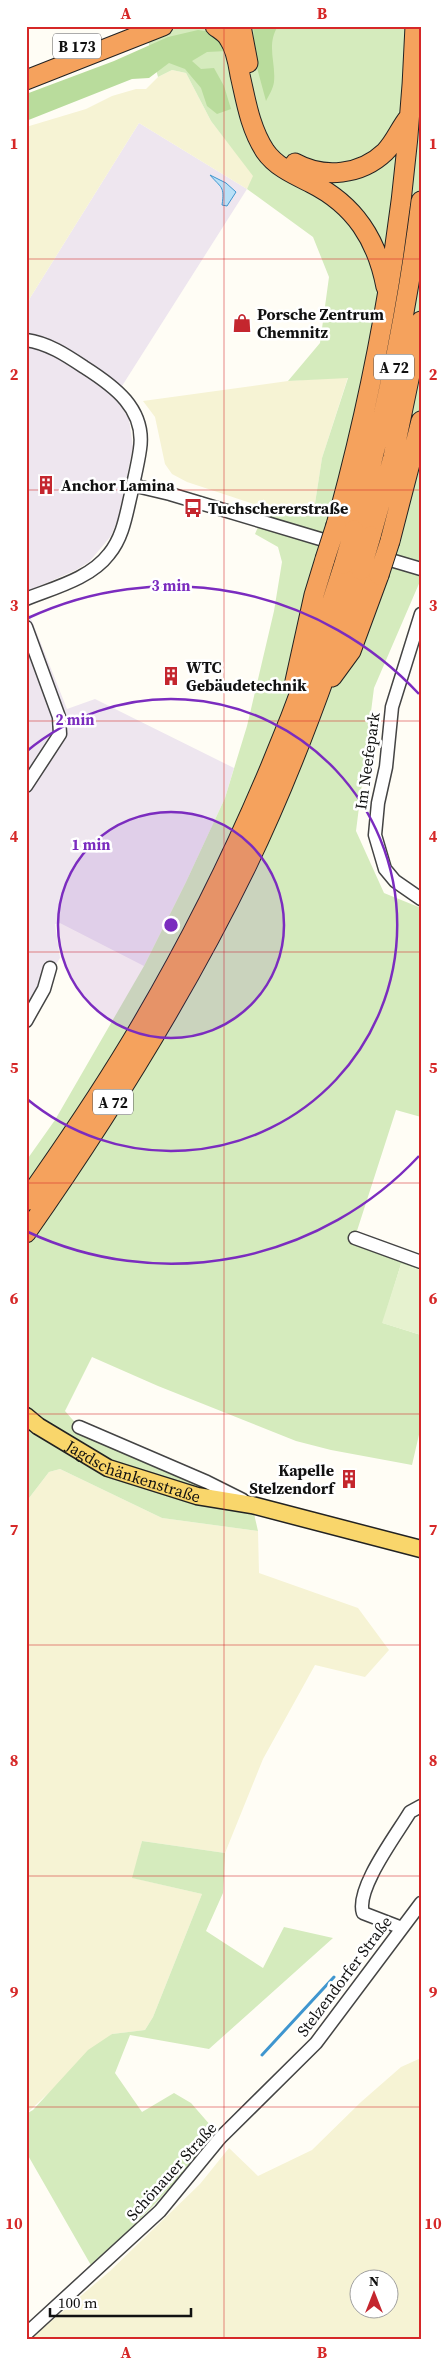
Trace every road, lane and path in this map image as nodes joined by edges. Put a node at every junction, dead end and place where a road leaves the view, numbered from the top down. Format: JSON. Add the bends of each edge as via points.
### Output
{"nodes":[{"id":1,"x":128,"y":26,"type":"edge"},
{"id":2,"x":163,"y":26,"type":"edge"},
{"id":3,"x":215,"y":26,"type":"edge"},
{"id":4,"x":241,"y":26,"type":"edge"},
{"id":5,"x":415,"y":26,"type":"edge"},
{"id":6,"x":26,"y":66,"type":"edge"},
{"id":7,"x":26,"y":80,"type":"edge"},
{"id":8,"x":411,"y":114,"type":"junction"},
{"id":9,"x":421,"y":202,"type":"edge"},
{"id":10,"x":388,"y":296,"type":"junction"},
{"id":11,"x":421,"y":322,"type":"edge"},
{"id":12,"x":26,"y":340,"type":"edge"},
{"id":13,"x":421,"y":421,"type":"edge"},
{"id":14,"x":132,"y":485,"type":"junction"},
{"id":15,"x":363,"y":533,"type":"junction"},
{"id":16,"x":352,"y":567,"type":"junction"},
{"id":17,"x":421,"y":569,"type":"edge"},
{"id":18,"x":26,"y":599,"type":"edge"},
{"id":19,"x":421,"y":614,"type":"edge"},
{"id":20,"x":26,"y":627,"type":"edge"},
{"id":21,"x":318,"y":696,"type":"junction"},
{"id":22,"x":267,"y":777,"type":"junction"},
{"id":23,"x":26,"y":786,"type":"edge"},
{"id":24,"x":421,"y":900,"type":"edge"},
{"id":25,"x":50,"y":968,"type":"dead end"},
{"id":26,"x":26,"y":1021,"type":"edge"},
{"id":27,"x":26,"y":1202,"type":"edge"},
{"id":28,"x":26,"y":1233,"type":"edge"},
{"id":29,"x":355,"y":1238,"type":"dead end"},
{"id":30,"x":421,"y":1262,"type":"edge"},
{"id":31,"x":26,"y":1416,"type":"edge"},
{"id":32,"x":79,"y":1427,"type":"dead end"},
{"id":33,"x":252,"y":1505,"type":"junction"},
{"id":34,"x":421,"y":1548,"type":"edge"},
{"id":35,"x":421,"y":1806,"type":"edge"},
{"id":36,"x":421,"y":1903,"type":"edge"},
{"id":37,"x":402,"y":1928,"type":"junction"},
{"id":38,"x":291,"y":2066,"type":"joint"},
{"id":39,"x":26,"y":2334,"type":"edge"}],
"edges":[{"from":1,"to":6,"type":"highway","number":"B 173"},
{"from":2,"to":7,"type":"highway","number":"B 173"},
{"from":3,"to":10,"type":"highway","via":[[229,38],[235,49],[252,125],[266,153],[287,171],[336,198],[360,222],[377,250]]},
{"from":4,"to":8,"type":"highway","via":[[264,126],[279,151],[304,168],[332,173],[364,167],[386,151]]},
{"from":5,"to":8,"type":"highway"},
{"from":8,"to":10,"type":"highway"},
{"from":9,"to":15,"type":"highway","number":"A 72","via":[[410,283]]},
{"from":10,"to":22,"type":"highway","bridge":true,"via":[[356,451],[314,595],[296,680],[269,752]]},
{"from":11,"to":15,"type":"highway","number":"A 72","via":[[393,457]]},
{"from":12,"to":14,"type":"street","via":[[49,346],[68,356],[110,384],[128,402],[140,440]]},
{"from":13,"to":21,"type":"highway","bridge":true,"via":[[390,541],[351,651]]},
{"from":14,"to":17,"type":"street"},
{"from":14,"to":18,"type":"street","via":[[125,521],[109,555],[87,573]]},
{"from":15,"to":16,"type":"highway","number":"A 72","bridge":true},
{"from":16,"to":21,"type":"highway","number":"A 72","via":[[332,659]]},
{"from":16,"to":22,"type":"highway","number":"A 72"},
{"from":19,"to":24,"type":"street","name":"Im Neefepark","via":[[392,707],[375,835],[385,868],[394,881]]},
{"from":20,"to":23,"type":"street","via":[[59,717],[60,734]]},
{"from":21,"to":28,"type":"highway","number":"A 72","via":[[248,864],[195,967],[143,1056]]},
{"from":22,"to":27,"type":"highway","number":"A 72","via":[[182,954],[130,1044]]},
{"from":25,"to":26,"type":"street","via":[[44,989]]},
{"from":29,"to":30,"type":"street"},
{"from":31,"to":33,"type":"main road","name":"Jagdschänkenstraße","via":[[108,1468],[197,1496]]},
{"from":32,"to":33,"type":"street","name":"Jagdschänkenstraße"},
{"from":33,"to":34,"type":"main road","name":"Jagdschänkenstraße"},
{"from":35,"to":37,"type":"street","via":[[410,1812],[362,1898],[363,1914]]},
{"from":36,"to":37,"type":"street","name":"Stelzendorfer Straße"},
{"from":37,"to":38,"type":"street","name":"Stelzendorfer Straße","via":[[316,2043]]},
{"from":38,"to":39,"type":"street","name":"Schönauer Straße","via":[[220,2138],[160,2210]]}]}
